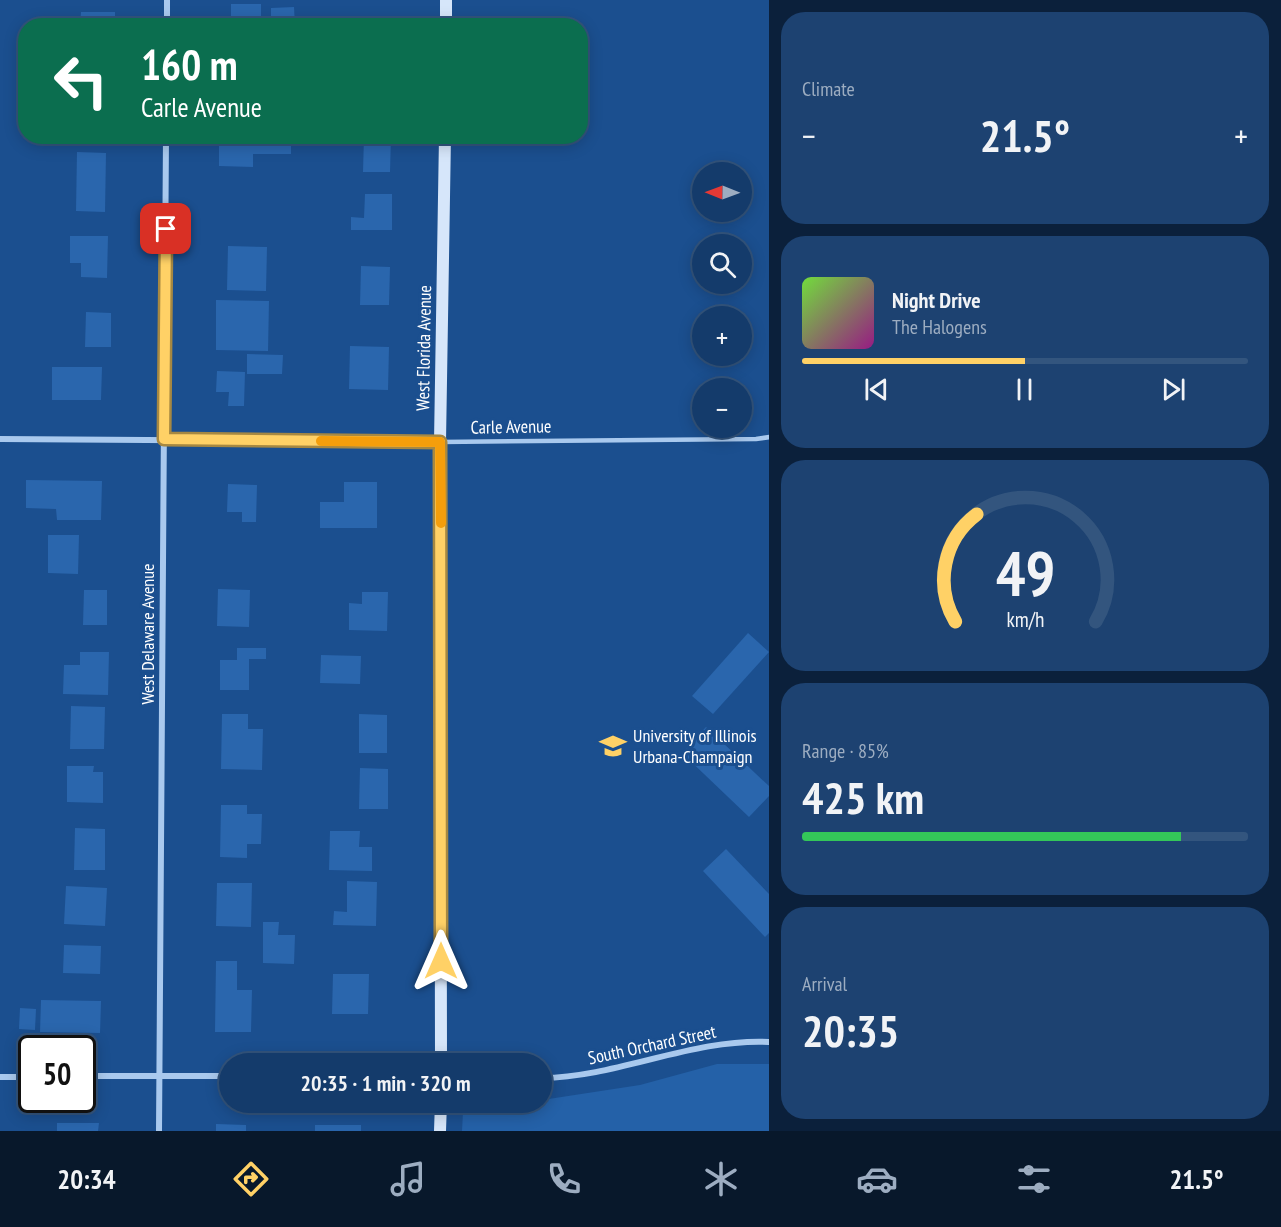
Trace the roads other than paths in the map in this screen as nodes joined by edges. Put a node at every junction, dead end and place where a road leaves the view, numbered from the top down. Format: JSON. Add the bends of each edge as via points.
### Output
{"nodes":[{"id":1,"x":167,"y":0,"type":"edge"},
{"id":2,"x":446,"y":0,"type":"edge"},
{"id":3,"x":167,"y":18,"type":"edge"},
{"id":4,"x":446,"y":18,"type":"edge"},
{"id":5,"x":166,"y":144,"type":"edge"},
{"id":6,"x":445,"y":144,"type":"edge"},
{"id":7,"x":769,"y":437,"type":"edge"},
{"id":8,"x":0,"y":439,"type":"edge"},
{"id":9,"x":164,"y":439,"type":"junction"},
{"id":10,"x":440,"y":442,"type":"junction"},
{"id":11,"x":769,"y":1042,"type":"edge"},
{"id":12,"x":441,"y":1053,"type":"edge"},
{"id":13,"x":96,"y":1076,"type":"edge"},
{"id":14,"x":160,"y":1076,"type":"junction"},
{"id":15,"x":219,"y":1076,"type":"edge"},
{"id":16,"x":0,"y":1077,"type":"edge"},
{"id":17,"x":18,"y":1077,"type":"edge"},
{"id":18,"x":552,"y":1077,"type":"edge"},
{"id":19,"x":441,"y":1113,"type":"edge"},
{"id":20,"x":159,"y":1131,"type":"edge"},
{"id":21,"x":440,"y":1131,"type":"edge"}],
"edges":[{"from":1,"to":3,"type":"street"},
{"from":2,"to":4,"type":"main road"},
{"from":5,"to":9,"type":"street","name":"West Delaware Avenue"},
{"from":6,"to":10,"type":"main road","name":"West Florida Avenue"},
{"from":7,"to":10,"type":"lane","name":"Carle Avenue"},
{"from":8,"to":9,"type":"street","name":"Carle Avenue"},
{"from":9,"to":10,"type":"street","name":"Carle Avenue"},
{"from":9,"to":14,"type":"street","name":"West Delaware Avenue"},
{"from":10,"to":12,"type":"main road","name":"West Florida Avenue"},
{"from":11,"to":18,"type":"street","name":"South Orchard Street","via":[[716,1046],[601,1072]]},
{"from":13,"to":14,"type":"street"},
{"from":14,"to":15,"type":"street"},
{"from":14,"to":20,"type":"street","name":"West Delaware Avenue"},
{"from":16,"to":17,"type":"street"},
{"from":19,"to":21,"type":"main road"}]}
